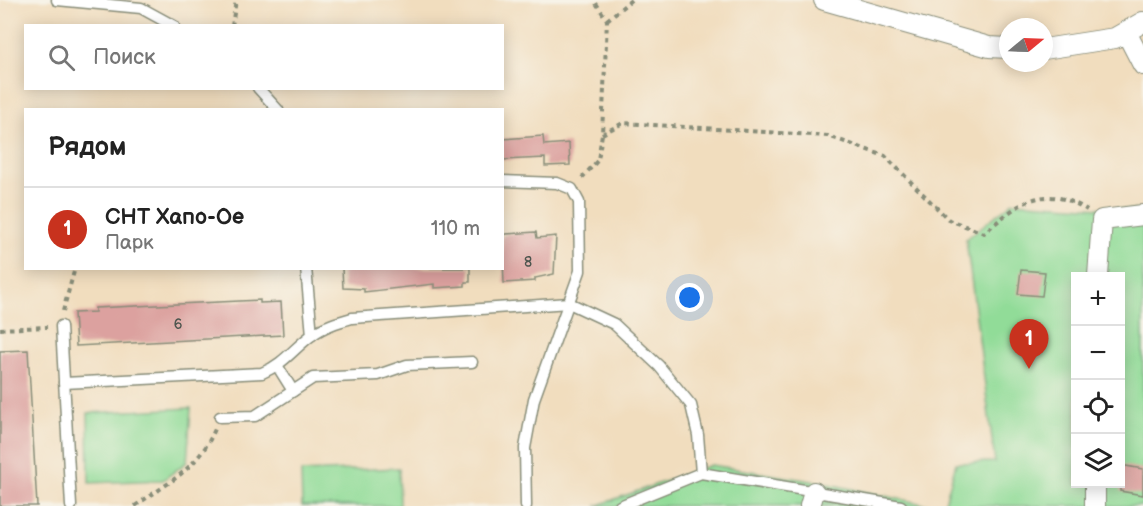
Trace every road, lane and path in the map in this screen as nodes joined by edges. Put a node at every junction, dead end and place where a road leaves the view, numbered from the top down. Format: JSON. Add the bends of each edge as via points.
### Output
{"nodes":[{"id":1,"x":57,"y":0,"type":"edge"},
{"id":2,"x":236,"y":0,"type":"edge"},
{"id":3,"x":594,"y":0,"type":"edge"},
{"id":4,"x":631,"y":0,"type":"edge"},
{"id":5,"x":824,"y":0,"type":"edge"},
{"id":6,"x":606,"y":20,"type":"junction"},
{"id":7,"x":170,"y":24,"type":"edge"},
{"id":8,"x":232,"y":24,"type":"edge"},
{"id":9,"x":1135,"y":27,"type":"edge"},
{"id":10,"x":999,"y":48,"type":"edge"},
{"id":11,"x":1053,"y":48,"type":"edge"},
{"id":12,"x":1143,"y":65,"type":"edge"},
{"id":13,"x":260,"y":90,"type":"edge"},
{"id":14,"x":276,"y":108,"type":"edge"},
{"id":15,"x":602,"y":134,"type":"junction"},
{"id":16,"x":504,"y":181,"type":"edge"},
{"id":17,"x":572,"y":189,"type":"junction"},
{"id":18,"x":1143,"y":215,"type":"edge"},
{"id":19,"x":1102,"y":220,"type":"junction"},
{"id":20,"x":74,"y":270,"type":"edge"},
{"id":21,"x":306,"y":270,"type":"edge"},
{"id":22,"x":1098,"y":272,"type":"edge"},
{"id":23,"x":568,"y":303,"type":"junction"},
{"id":24,"x":61,"y":326,"type":"junction"},
{"id":25,"x":0,"y":329,"type":"edge"},
{"id":26,"x":312,"y":335,"type":"junction"},
{"id":27,"x":472,"y":362,"type":"dead end"},
{"id":28,"x":278,"y":367,"type":"junction"},
{"id":29,"x":64,"y":383,"type":"junction"},
{"id":30,"x":294,"y":391,"type":"junction"},
{"id":31,"x":220,"y":417,"type":"joint"},
{"id":32,"x":701,"y":473,"type":"junction"},
{"id":33,"x":1095,"y":488,"type":"edge"},
{"id":34,"x":812,"y":499,"type":"edge"},
{"id":35,"x":71,"y":506,"type":"edge"},
{"id":36,"x":135,"y":506,"type":"edge"},
{"id":37,"x":526,"y":506,"type":"edge"},
{"id":38,"x":620,"y":506,"type":"edge"},
{"id":39,"x":901,"y":506,"type":"edge"},
{"id":40,"x":1095,"y":506,"type":"edge"}],
"edges":[{"from":1,"to":7,"type":"lane","via":[[141,8]]},
{"from":2,"to":8,"type":"path"},
{"from":3,"to":6,"type":"path"},
{"from":4,"to":6,"type":"path"},
{"from":5,"to":10,"type":"street"},
{"from":6,"to":15,"type":"path"},
{"from":9,"to":11,"type":"street","via":[[1115,38]]},
{"from":9,"to":12,"type":"street"},
{"from":13,"to":14,"type":"lane"},
{"from":15,"to":17,"type":"path","via":[[598,160]]},
{"from":15,"to":19,"type":"path","via":[[623,123],[828,136],[885,156],[949,220],[984,233],[1012,209],[1035,197],[1070,199]]},
{"from":16,"to":17,"type":"lane","via":[[557,183]]},
{"from":17,"to":23,"type":"lane","via":[[579,202],[580,271]]},
{"from":18,"to":19,"type":"street"},
{"from":19,"to":22,"type":"street"},
{"from":20,"to":24,"type":"path","via":[[64,298]]},
{"from":21,"to":26,"type":"lane"},
{"from":23,"to":26,"type":"lane","via":[[352,318]]},
{"from":23,"to":32,"type":"lane","via":[[614,324],[659,366],[691,405]]},
{"from":23,"to":37,"type":"lane","via":[[534,399],[525,448]]},
{"from":24,"to":25,"type":"path"},
{"from":24,"to":29,"type":"lane"},
{"from":26,"to":28,"type":"lane"},
{"from":27,"to":30,"type":"lane","via":[[407,365],[378,375],[313,378]]},
{"from":28,"to":29,"type":"lane","via":[[262,373]]},
{"from":28,"to":30,"type":"lane"},
{"from":29,"to":35,"type":"lane"},
{"from":30,"to":31,"type":"lane","via":[[255,416]]},
{"from":31,"to":36,"type":"path","via":[[206,450],[190,468]]},
{"from":32,"to":34,"type":"lane"},
{"from":32,"to":38,"type":"lane"},
{"from":33,"to":40,"type":"street"},
{"from":34,"to":39,"type":"lane"}]}
